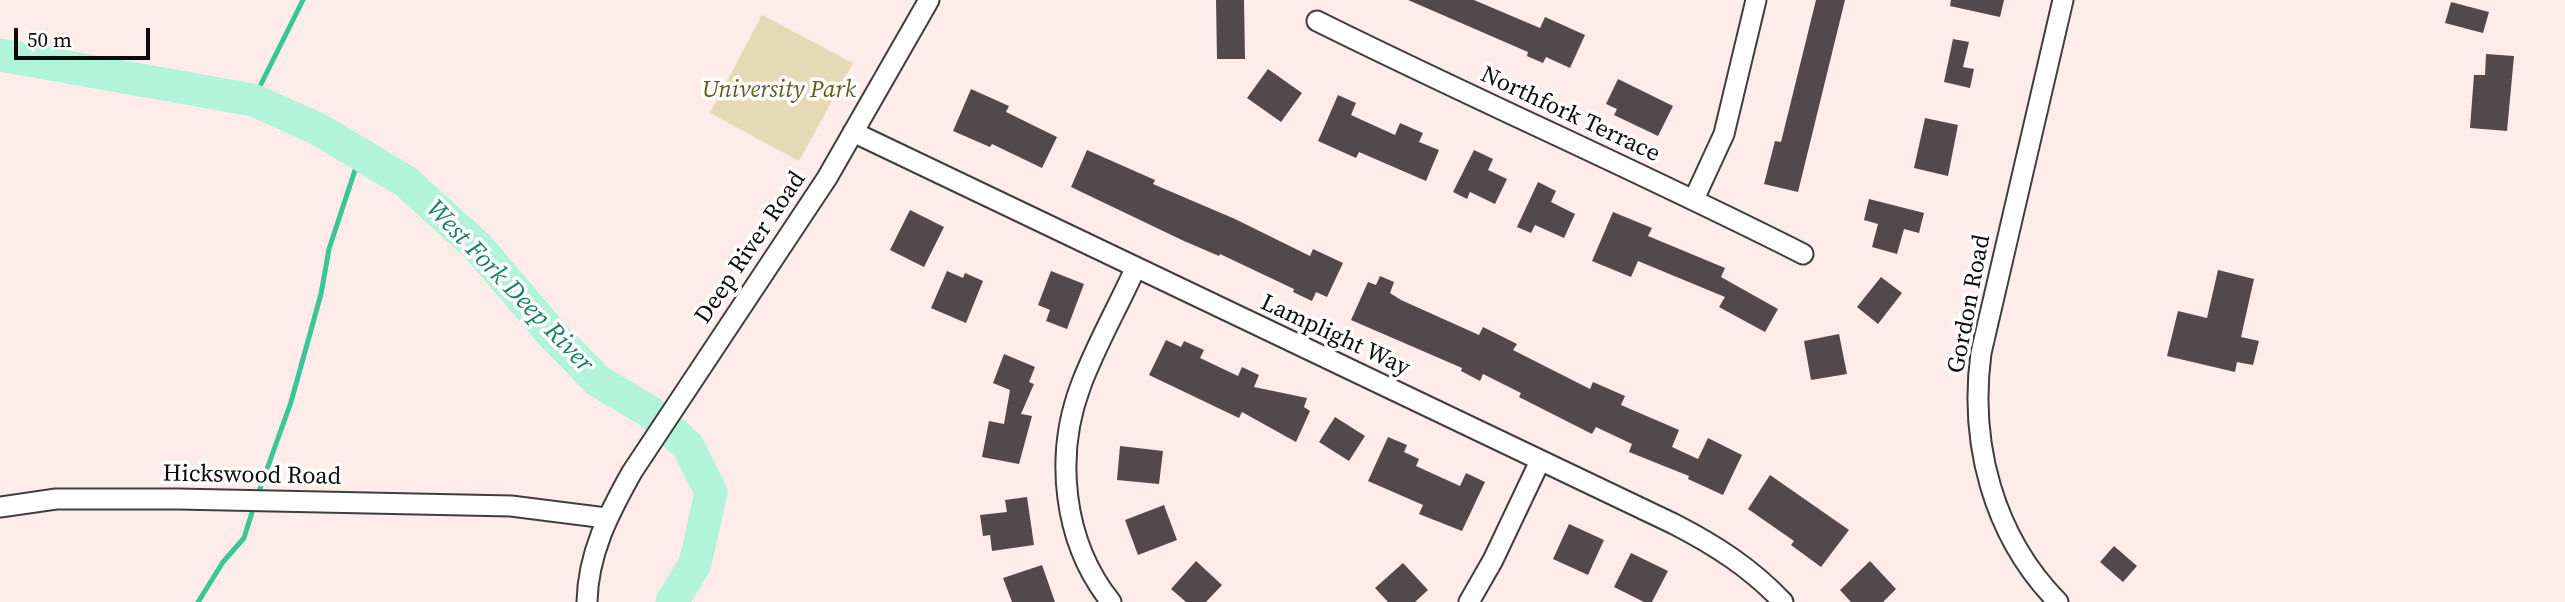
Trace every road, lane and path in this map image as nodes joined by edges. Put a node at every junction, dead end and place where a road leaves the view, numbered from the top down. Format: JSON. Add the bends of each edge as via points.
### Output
{"nodes":[{"id":1,"x":929,"y":0,"type":"edge"},
{"id":2,"x":1756,"y":0,"type":"edge"},
{"id":3,"x":2063,"y":0,"type":"edge"},
{"id":4,"x":1317,"y":21,"type":"dead end"},
{"id":5,"x":853,"y":132,"type":"junction"},
{"id":6,"x":1694,"y":199,"type":"junction"},
{"id":7,"x":1803,"y":254,"type":"dead end"},
{"id":8,"x":1135,"y":269,"type":"junction"},
{"id":9,"x":1540,"y":461,"type":"junction"},
{"id":10,"x":0,"y":507,"type":"edge"},
{"id":11,"x":606,"y":518,"type":"junction"},
{"id":12,"x":587,"y":602,"type":"edge"},
{"id":13,"x":1111,"y":602,"type":"edge"},
{"id":14,"x":1469,"y":602,"type":"edge"},
{"id":15,"x":1783,"y":602,"type":"edge"},
{"id":16,"x":2058,"y":602,"type":"edge"}],
"edges":[{"from":1,"to":5,"type":"street","name":"Deep River Road"},
{"from":2,"to":6,"type":"street","via":[[1724,134]]},
{"from":3,"to":16,"type":"street","name":"Gordon Road","via":[[1981,353],[1977,405],[1984,464],[1997,509],[2025,560]]},
{"from":4,"to":6,"type":"street","name":"Northfork Terrace"},
{"from":5,"to":8,"type":"street","name":"Lamplight Way"},
{"from":5,"to":11,"type":"street","name":"Deep River Road"},
{"from":6,"to":7,"type":"street","name":"Northfork Terrace"},
{"from":8,"to":9,"type":"street","name":"Lamplight Way"},
{"from":8,"to":13,"type":"street","via":[[1081,386],[1066,458],[1073,530],[1099,588]]},
{"from":9,"to":14,"type":"street"},
{"from":9,"to":15,"type":"street","name":"Lamplight Way","via":[[1703,539],[1761,578]]},
{"from":10,"to":11,"type":"street","name":"Hickswood Road","via":[[85,498],[504,506]]},
{"from":11,"to":12,"type":"street","name":"Deep River Road"}]}
